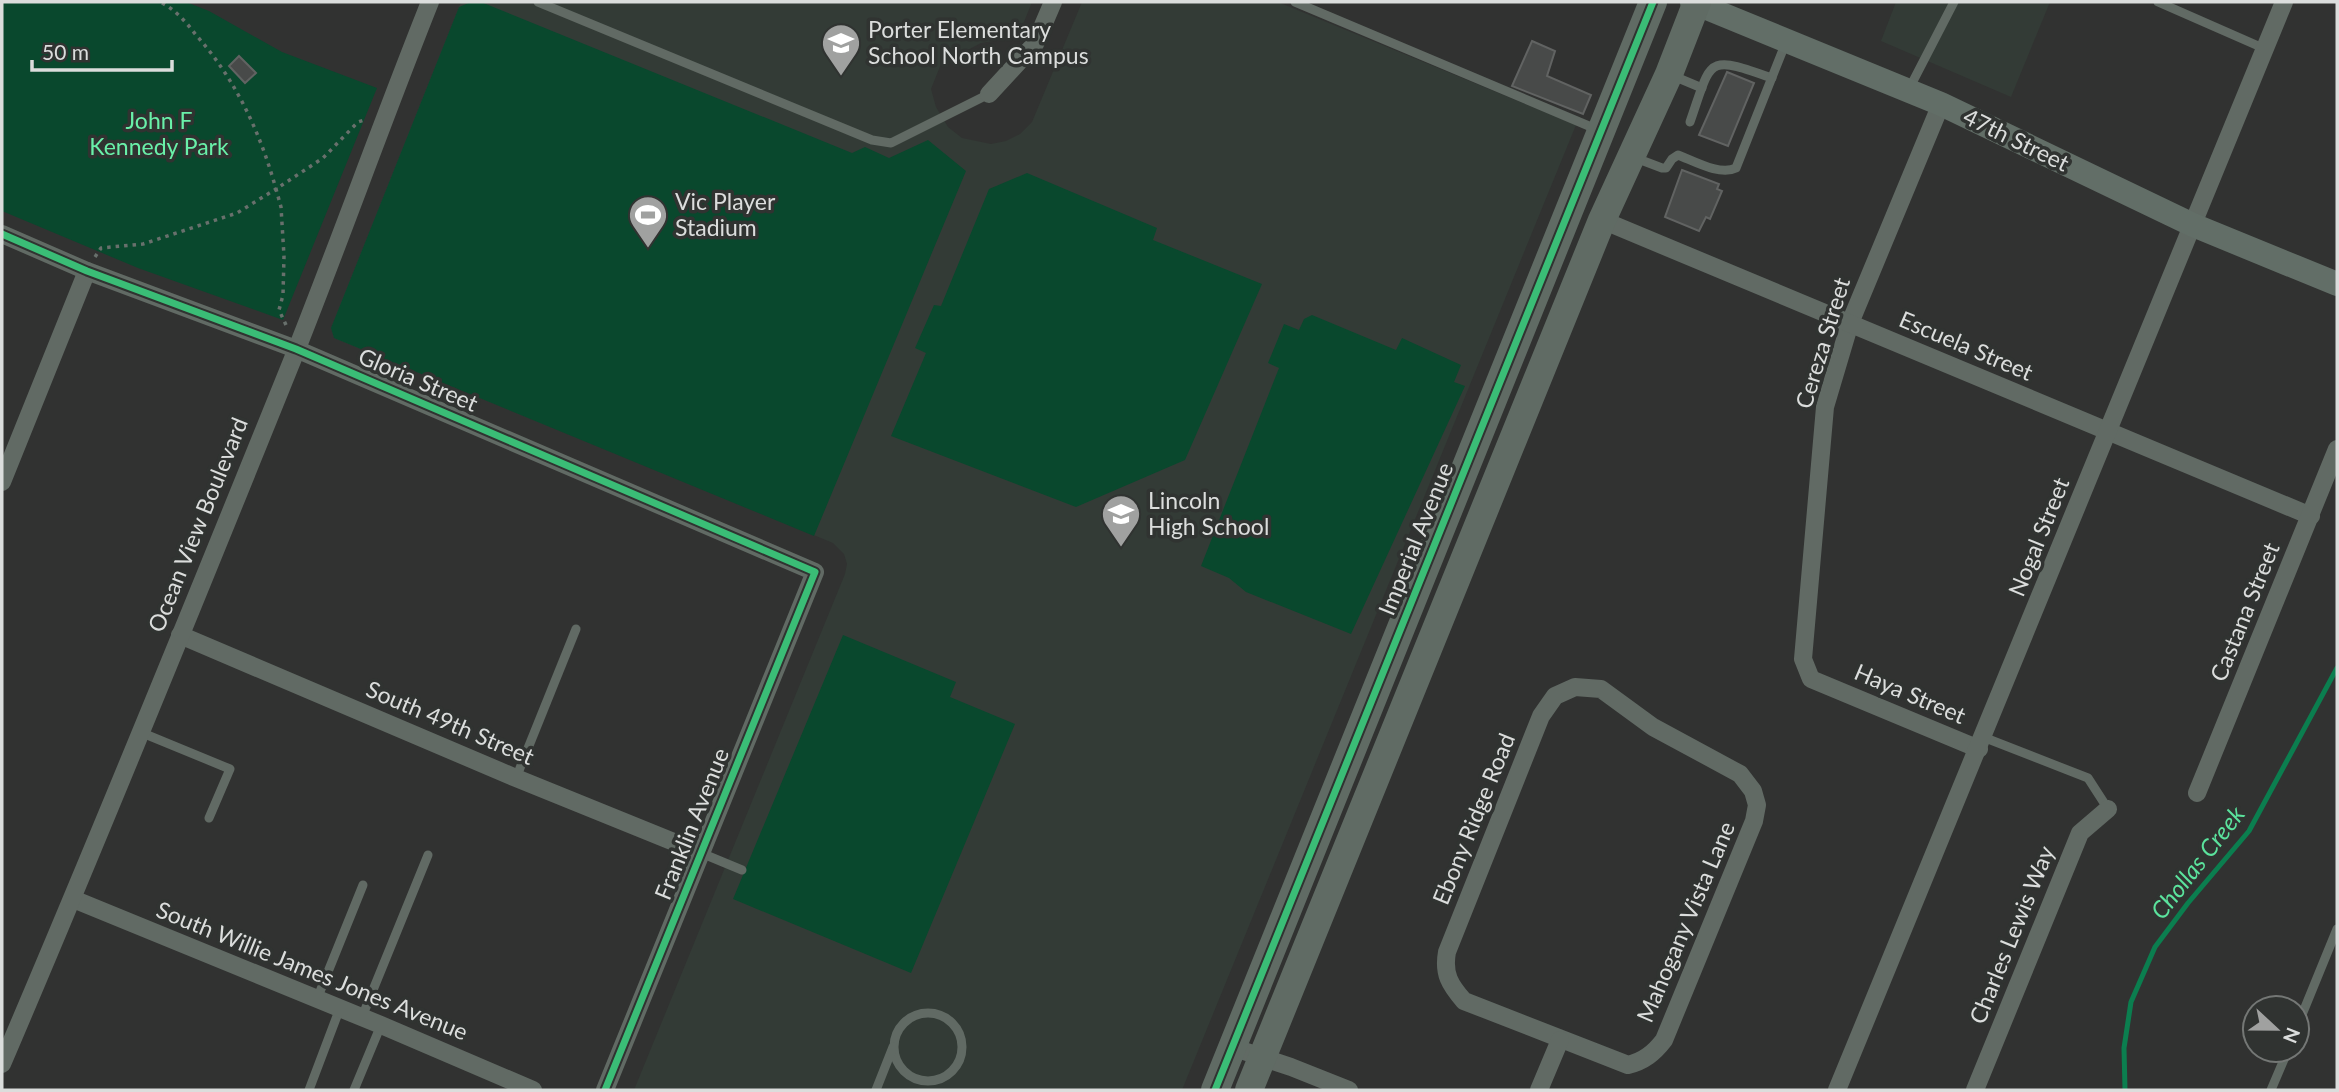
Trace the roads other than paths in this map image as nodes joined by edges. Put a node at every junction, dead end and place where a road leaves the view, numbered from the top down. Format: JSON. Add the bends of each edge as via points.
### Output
{"nodes":[{"id":1,"x":430,"y":2,"type":"edge"},
{"id":2,"x":538,"y":2,"type":"edge"},
{"id":3,"x":1053,"y":2,"type":"edge"},
{"id":4,"x":1295,"y":2,"type":"edge"},
{"id":5,"x":1653,"y":2,"type":"edge"},
{"id":6,"x":1695,"y":2,"type":"edge"},
{"id":7,"x":1954,"y":2,"type":"edge"},
{"id":8,"x":2158,"y":2,"type":"edge"},
{"id":9,"x":2284,"y":2,"type":"edge"},
{"id":10,"x":1786,"y":41,"type":"junction"},
{"id":11,"x":2263,"y":48,"type":"junction"},
{"id":12,"x":1670,"y":74,"type":"junction"},
{"id":13,"x":1772,"y":78,"type":"junction"},
{"id":14,"x":1702,"y":88,"type":"junction"},
{"id":15,"x":1908,"y":91,"type":"junction"},
{"id":16,"x":989,"y":94,"type":"joint"},
{"id":17,"x":1941,"y":104,"type":"junction"},
{"id":18,"x":1690,"y":122,"type":"dead end"},
{"id":19,"x":1601,"y":131,"type":"junction"},
{"id":20,"x":1630,"y":156,"type":"junction"},
{"id":21,"x":1602,"y":220,"type":"junction"},
{"id":22,"x":2193,"y":225,"type":"junction"},
{"id":23,"x":2,"y":234,"type":"edge"},
{"id":24,"x":88,"y":271,"type":"junction"},
{"id":25,"x":2337,"y":284,"type":"edge"},
{"id":26,"x":1850,"y":323,"type":"junction"},
{"id":27,"x":296,"y":349,"type":"junction"},
{"id":28,"x":2108,"y":432,"type":"junction"},
{"id":29,"x":2337,"y":449,"type":"edge"},
{"id":30,"x":2,"y":482,"type":"edge"},
{"id":31,"x":2311,"y":516,"type":"junction"},
{"id":32,"x":815,"y":572,"type":"joint"},
{"id":33,"x":576,"y":629,"type":"dead end"},
{"id":34,"x":180,"y":635,"type":"junction"},
{"id":35,"x":1823,"y":684,"type":"joint"},
{"id":36,"x":140,"y":732,"type":"junction"},
{"id":37,"x":1981,"y":743,"type":"junction"},
{"id":38,"x":516,"y":778,"type":"junction"},
{"id":39,"x":1753,"y":790,"type":"joint"},
{"id":40,"x":2197,"y":793,"type":"dead end"},
{"id":41,"x":2108,"y":809,"type":"joint"},
{"id":42,"x":209,"y":818,"type":"dead end"},
{"id":43,"x":701,"y":853,"type":"junction"},
{"id":44,"x":428,"y":855,"type":"dead end"},
{"id":45,"x":742,"y":870,"type":"dead end"},
{"id":46,"x":363,"y":885,"type":"dead end"},
{"id":47,"x":73,"y":899,"type":"junction"},
{"id":48,"x":2337,"y":929,"type":"edge"},
{"id":49,"x":2310,"y":994,"type":"edge"},
{"id":50,"x":317,"y":999,"type":"junction"},
{"id":51,"x":340,"y":1008,"type":"junction"},
{"id":52,"x":362,"y":1017,"type":"junction"},
{"id":53,"x":381,"y":1025,"type":"junction"},
{"id":54,"x":1560,"y":1040,"type":"junction"},
{"id":55,"x":894,"y":1046,"type":"junction"},
{"id":56,"x":1233,"y":1047,"type":"junction"},
{"id":57,"x":1262,"y":1057,"type":"junction"},
{"id":58,"x":2,"y":1064,"type":"edge"},
{"id":59,"x":2282,"y":1064,"type":"edge"},
{"id":60,"x":943,"y":1077,"type":"junction"},
{"id":61,"x":309,"y":1090,"type":"edge"},
{"id":62,"x":354,"y":1090,"type":"edge"},
{"id":63,"x":533,"y":1090,"type":"edge"},
{"id":64,"x":605,"y":1090,"type":"edge"},
{"id":65,"x":876,"y":1090,"type":"edge"},
{"id":66,"x":938,"y":1090,"type":"edge"},
{"id":67,"x":1214,"y":1090,"type":"edge"},
{"id":68,"x":1249,"y":1090,"type":"edge"},
{"id":69,"x":1349,"y":1090,"type":"edge"},
{"id":70,"x":1539,"y":1090,"type":"edge"},
{"id":71,"x":1837,"y":1090,"type":"edge"},
{"id":72,"x":1975,"y":1090,"type":"edge"},
{"id":73,"x":2271,"y":1090,"type":"edge"}],
"edges":[{"from":1,"to":27,"type":"street","name":"Ocean View Boulevard"},
{"from":2,"to":16,"type":"lane","via":[[882,142],[891,143]]},
{"from":3,"to":16,"type":"street","via":[[1035,44]]},
{"from":4,"to":19,"type":"lane"},
{"from":5,"to":19,"type":"main road","name":"Imperial Avenue"},
{"from":6,"to":10,"type":"main road","name":"47th Street"},
{"from":6,"to":12,"type":"main road"},
{"from":7,"to":15,"type":"lane"},
{"from":8,"to":11,"type":"lane"},
{"from":9,"to":11,"type":"street","name":"Nogal Street"},
{"from":10,"to":13,"type":"lane"},
{"from":10,"to":15,"type":"main road","name":"47th Street"},
{"from":11,"to":22,"type":"street","name":"Nogal Street"},
{"from":12,"to":14,"type":"lane"},
{"from":12,"to":20,"type":"main road"},
{"from":13,"to":14,"type":"lane","via":[[1724,63],[1708,71]]},
{"from":13,"to":20,"type":"lane","via":[[1731,171],[1678,155],[1665,168]]},
{"from":14,"to":18,"type":"lane"},
{"from":15,"to":17,"type":"main road","name":"47th Street"},
{"from":17,"to":22,"type":"main road","name":"47th Street"},
{"from":17,"to":26,"type":"street","name":"Cereza Street"},
{"from":19,"to":56,"type":"main road","name":"Imperial Avenue"},
{"from":20,"to":21,"type":"main road"},
{"from":21,"to":26,"type":"street","name":"Escuela Street"},
{"from":21,"to":57,"type":"main road"},
{"from":22,"to":25,"type":"main road","name":"47th Street"},
{"from":22,"to":28,"type":"street","name":"Nogal Street"},
{"from":23,"to":24,"type":"street","name":"Gloria Street"},
{"from":24,"to":27,"type":"street","name":"Gloria Street"},
{"from":24,"to":30,"type":"street"},
{"from":26,"to":28,"type":"street","name":"Escuela Street"},
{"from":26,"to":35,"type":"street","name":"Cereza Street","via":[[1825,407],[1803,659],[1811,679]]},
{"from":27,"to":32,"type":"street","name":"Gloria Street"},
{"from":27,"to":34,"type":"street","name":"Ocean View Boulevard"},
{"from":28,"to":31,"type":"street","name":"Escuela Street"},
{"from":28,"to":37,"type":"street","name":"Nogal Street"},
{"from":29,"to":31,"type":"street","name":"Castana Street"},
{"from":31,"to":40,"type":"street","name":"Castana Street"},
{"from":32,"to":43,"type":"street","name":"Franklin Avenue"},
{"from":33,"to":38,"type":"lane"},
{"from":34,"to":36,"type":"street","name":"Ocean View Boulevard"},
{"from":34,"to":38,"type":"street","name":"South 49th Street"},
{"from":35,"to":37,"type":"street","name":"Haya Street"},
{"from":36,"to":42,"type":"lane","via":[[230,769]]},
{"from":36,"to":47,"type":"street","name":"Ocean View Boulevard"},
{"from":37,"to":41,"type":"lane","via":[[2088,778]]},
{"from":37,"to":71,"type":"street","name":"Nogal Street"},
{"from":38,"to":43,"type":"street","name":"South 49th Street"},
{"from":39,"to":54,"type":"street","name":"Mahogany Vista Lane","via":[[1757,805],[1754,821],[1664,1040],[1655,1052],[1628,1065]]},
{"from":39,"to":54,"type":"street","name":"Ebony Ridge Road","via":[[1740,774],[1653,727],[1601,689],[1574,687],[1555,696],[1541,716],[1444,967],[1449,984],[1464,1001]]},
{"from":41,"to":72,"type":"street","name":"Charles Lewis Way","via":[[2080,833]]},
{"from":43,"to":45,"type":"lane"},
{"from":43,"to":64,"type":"street","name":"Franklin Avenue"},
{"from":44,"to":52,"type":"lane"},
{"from":46,"to":50,"type":"lane"},
{"from":47,"to":50,"type":"street","name":"South Willie James Jones Avenue"},
{"from":47,"to":58,"type":"street","name":"Ocean View Boulevard"},
{"from":48,"to":49,"type":"lane"},
{"from":50,"to":51,"type":"street","name":"South Willie James Jones Avenue"},
{"from":51,"to":52,"type":"street","name":"South Willie James Jones Avenue"},
{"from":51,"to":61,"type":"lane"},
{"from":52,"to":53,"type":"street","name":"South Willie James Jones Avenue"},
{"from":53,"to":62,"type":"lane"},
{"from":53,"to":63,"type":"street","name":"South Willie James Jones Avenue"},
{"from":54,"to":70,"type":"street"},
{"from":55,"to":60,"type":"lane","via":[[901,1068],[910,1076],[932,1081]]},
{"from":55,"to":60,"type":"lane","via":[[903,1024],[912,1017],[943,1016],[958,1031],[962,1051],[959,1062]]},
{"from":55,"to":65,"type":"lane"},
{"from":56,"to":57,"type":"street"},
{"from":56,"to":67,"type":"main road","name":"Imperial Avenue"},
{"from":57,"to":68,"type":"main road"},
{"from":57,"to":69,"type":"street"},
{"from":59,"to":73,"type":"lane"},
{"from":60,"to":66,"type":"lane"}]}
